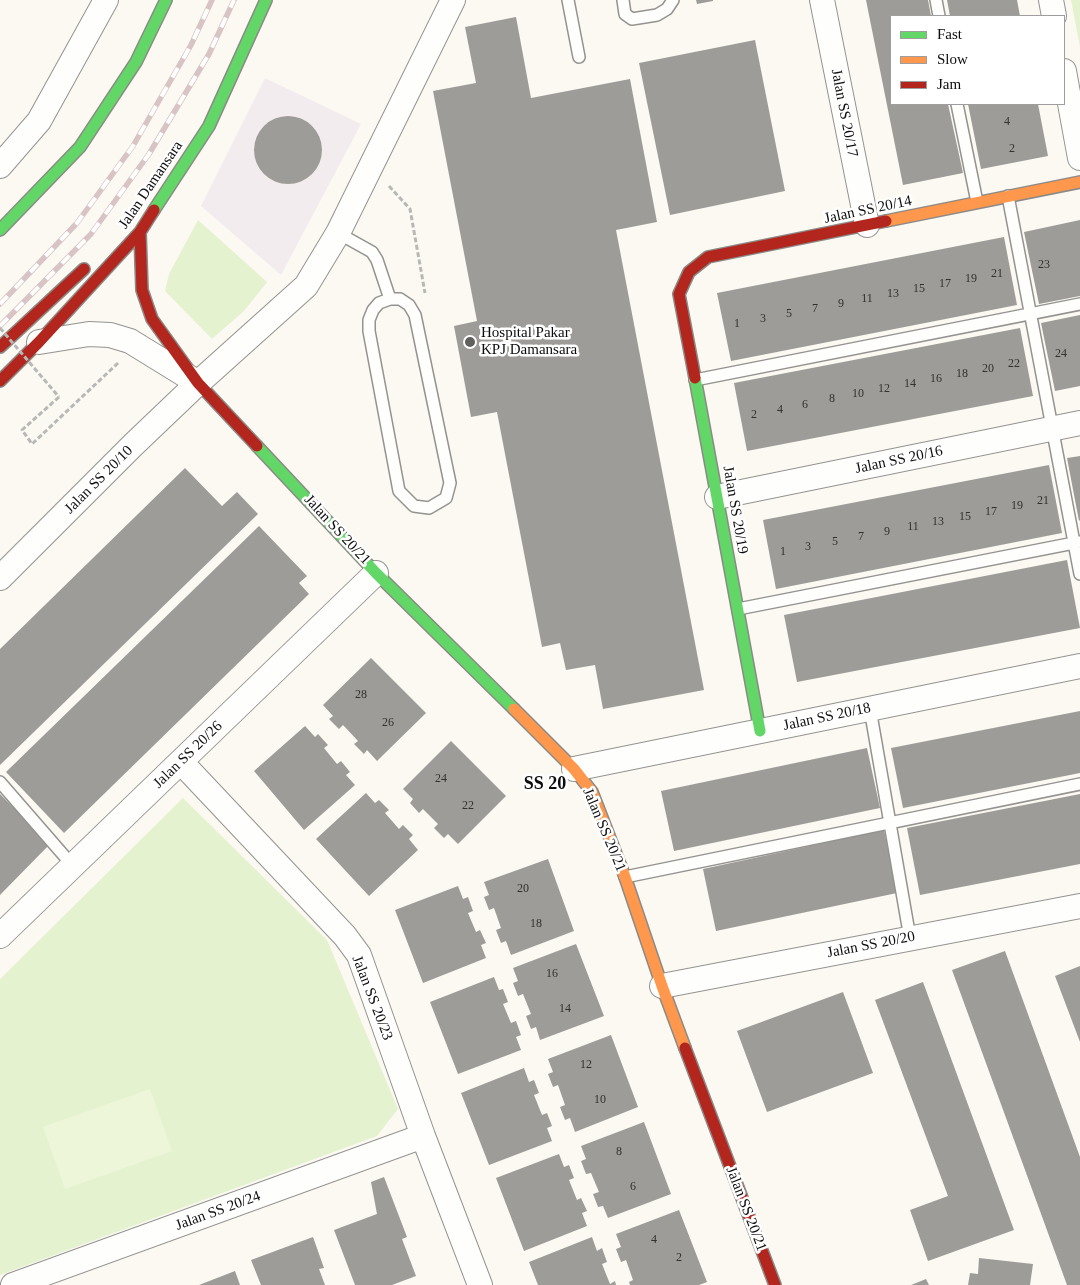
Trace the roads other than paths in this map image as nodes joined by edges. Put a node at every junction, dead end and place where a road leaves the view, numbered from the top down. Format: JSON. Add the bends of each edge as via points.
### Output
{"nodes":[{"id":1,"x":106,"y":0,"type":"edge"},
{"id":2,"x":166,"y":0,"type":"edge"},
{"id":3,"x":266,"y":0,"type":"edge"},
{"id":4,"x":453,"y":0,"type":"edge"},
{"id":5,"x":568,"y":0,"type":"edge"},
{"id":6,"x":623,"y":0,"type":"edge"},
{"id":7,"x":673,"y":0,"type":"edge"},
{"id":8,"x":822,"y":0,"type":"edge"},
{"id":9,"x":936,"y":0,"type":"edge"},
{"id":10,"x":1051,"y":0,"type":"edge"},
{"id":11,"x":939,"y":15,"type":"edge"},
{"id":12,"x":1054,"y":15,"type":"edge"},
{"id":13,"x":579,"y":57,"type":"dead end"},
{"id":14,"x":1065,"y":76,"type":"edge"},
{"id":15,"x":957,"y":105,"type":"edge"},
{"id":16,"x":1080,"y":158,"type":"edge"},
{"id":17,"x":0,"y":166,"type":"edge"},
{"id":18,"x":1080,"y":182,"type":"edge"},
{"id":19,"x":1008,"y":196,"type":"junction"},
{"id":20,"x":977,"y":202,"type":"junction"},
{"id":21,"x":867,"y":225,"type":"junction"},
{"id":22,"x":0,"y":230,"type":"edge"},
{"id":23,"x":140,"y":232,"type":"junction"},
{"id":24,"x":338,"y":232,"type":"junction"},
{"id":25,"x":680,"y":294,"type":"joint"},
{"id":26,"x":390,"y":299,"type":"junction"},
{"id":27,"x":1080,"y":304,"type":"edge"},
{"id":28,"x":1030,"y":314,"type":"junction"},
{"id":29,"x":39,"y":342,"type":"junction"},
{"id":30,"x":0,"y":347,"type":"edge"},
{"id":31,"x":0,"y":380,"type":"edge"},
{"id":32,"x":695,"y":380,"type":"junction"},
{"id":33,"x":198,"y":383,"type":"junction"},
{"id":34,"x":1080,"y":423,"type":"edge"},
{"id":35,"x":1052,"y":429,"type":"junction"},
{"id":36,"x":717,"y":497,"type":"junction"},
{"id":37,"x":1077,"y":542,"type":"edge"},
{"id":38,"x":376,"y":572,"type":"junction"},
{"id":39,"x":1080,"y":574,"type":"edge"},
{"id":40,"x":0,"y":578,"type":"edge"},
{"id":41,"x":738,"y":609,"type":"junction"},
{"id":42,"x":1080,"y":666,"type":"edge"},
{"id":43,"x":870,"y":708,"type":"junction"},
{"id":44,"x":760,"y":731,"type":"junction"},
{"id":45,"x":181,"y":762,"type":"junction"},
{"id":46,"x":574,"y":769,"type":"junction"},
{"id":47,"x":0,"y":782,"type":"edge"},
{"id":48,"x":1080,"y":784,"type":"edge"},
{"id":49,"x":890,"y":823,"type":"junction"},
{"id":50,"x":73,"y":866,"type":"junction"},
{"id":51,"x":625,"y":877,"type":"junction"},
{"id":52,"x":1080,"y":906,"type":"edge"},
{"id":53,"x":0,"y":936,"type":"edge"},
{"id":54,"x":910,"y":938,"type":"junction"},
{"id":55,"x":662,"y":986,"type":"junction"},
{"id":56,"x":422,"y":1136,"type":"junction"},
{"id":57,"x":13,"y":1285,"type":"edge"},
{"id":58,"x":480,"y":1285,"type":"edge"},
{"id":59,"x":775,"y":1285,"type":"edge"}],
"edges":[{"from":1,"to":17,"type":"street","via":[[39,121]]},
{"from":2,"to":22,"type":"street","via":[[136,62],[80,147]]},
{"from":3,"to":23,"type":"street","name":"Jalan Damansara","via":[[209,126]]},
{"from":4,"to":24,"type":"street","name":"Jalan SS 20/10"},
{"from":5,"to":13,"type":"lane"},
{"from":6,"to":7,"type":"lane","via":[[625,14],[632,19],[657,15]]},
{"from":8,"to":21,"type":"street","name":"Jalan SS 20/17"},
{"from":9,"to":11,"type":"lane"},
{"from":10,"to":12,"type":"street"},
{"from":14,"to":16,"type":"street"},
{"from":15,"to":20,"type":"lane"},
{"from":18,"to":19,"type":"street","name":"Jalan SS 20/14"},
{"from":19,"to":20,"type":"street","name":"Jalan SS 20/14"},
{"from":19,"to":28,"type":"lane"},
{"from":20,"to":21,"type":"street","name":"Jalan SS 20/14"},
{"from":21,"to":25,"type":"street","name":"Jalan SS 20/14","via":[[708,257],[689,272]]},
{"from":23,"to":29,"type":"street","name":"Jalan Damansara"},
{"from":23,"to":30,"type":"street","via":[[84,269]]},
{"from":23,"to":33,"type":"street","name":"Jalan SS 20/21","via":[[142,290],[152,319]]},
{"from":24,"to":26,"type":"lane","via":[[372,252]]},
{"from":24,"to":33,"type":"street","name":"Jalan SS 20/10","via":[[306,286]]},
{"from":25,"to":32,"type":"street","name":"Jalan SS 20/19"},
{"from":26,"to":26,"type":"lane","via":[[379,303],[373,310],[369,331],[399,491],[414,506],[429,508],[446,498],[450,483],[415,315],[400,299]]},
{"from":27,"to":28,"type":"lane"},
{"from":28,"to":32,"type":"lane"},
{"from":28,"to":35,"type":"lane"},
{"from":29,"to":31,"type":"street","name":"Jalan Damansara"},
{"from":29,"to":33,"type":"street","name":"Jalan SS 20/21","via":[[89,334],[130,340]]},
{"from":32,"to":36,"type":"street","name":"Jalan SS 20/19"},
{"from":33,"to":38,"type":"street","name":"Jalan SS 20/21"},
{"from":33,"to":40,"type":"street","name":"Jalan SS 20/10"},
{"from":34,"to":35,"type":"street","name":"Jalan SS 20/16"},
{"from":35,"to":36,"type":"street","name":"Jalan SS 20/16"},
{"from":35,"to":37,"type":"lane"},
{"from":36,"to":41,"type":"street","name":"Jalan SS 20/19"},
{"from":37,"to":39,"type":"lane"},
{"from":37,"to":41,"type":"lane"},
{"from":38,"to":45,"type":"street","name":"Jalan SS 20/26"},
{"from":38,"to":46,"type":"street","name":"Jalan SS 20/21"},
{"from":41,"to":44,"type":"street","name":"Jalan SS 20/19"},
{"from":42,"to":43,"type":"street","name":"Jalan SS 20/18"},
{"from":43,"to":44,"type":"street","name":"Jalan SS 20/18"},
{"from":43,"to":49,"type":"lane"},
{"from":44,"to":46,"type":"street","name":"Jalan SS 20/18"},
{"from":45,"to":50,"type":"street","name":"Jalan SS 20/26"},
{"from":45,"to":56,"type":"street","name":"Jalan SS 20/23","via":[[359,955]]},
{"from":46,"to":51,"type":"street","name":"Jalan SS 20/21","via":[[592,792]]},
{"from":47,"to":50,"type":"lane"},
{"from":48,"to":49,"type":"lane"},
{"from":49,"to":51,"type":"lane"},
{"from":49,"to":54,"type":"lane"},
{"from":50,"to":53,"type":"street","name":"Jalan SS 20/26"},
{"from":51,"to":55,"type":"street","name":"Jalan SS 20/21"},
{"from":52,"to":54,"type":"street","name":"Jalan SS 20/20"},
{"from":54,"to":55,"type":"street","name":"Jalan SS 20/20"},
{"from":55,"to":59,"type":"street","name":"Jalan SS 20/21"},
{"from":56,"to":57,"type":"street","name":"Jalan SS 20/24"},
{"from":56,"to":58,"type":"street","name":"Jalan SS 20/23"}]}
